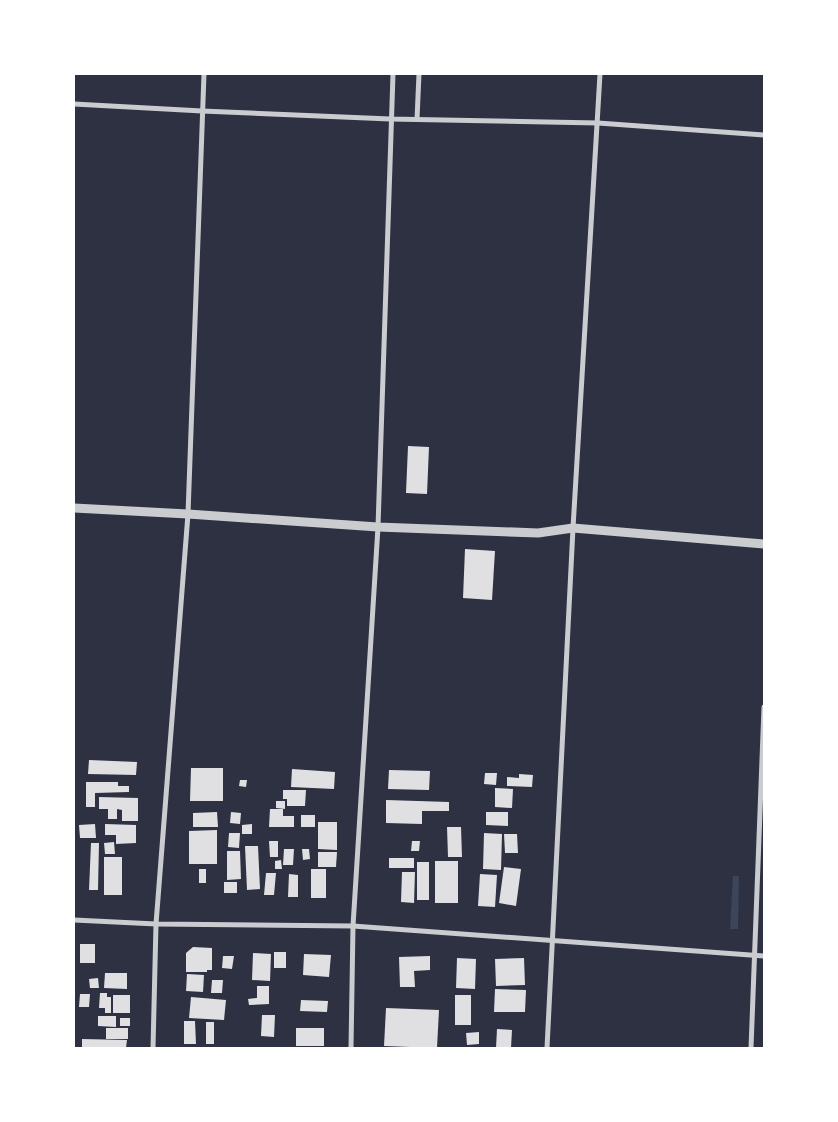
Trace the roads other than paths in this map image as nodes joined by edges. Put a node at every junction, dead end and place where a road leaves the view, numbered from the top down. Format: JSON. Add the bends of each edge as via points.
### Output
{"nodes":[{"id":1,"x":204,"y":74,"type":"edge"},
{"id":2,"x":393,"y":74,"type":"edge"},
{"id":3,"x":419,"y":74,"type":"edge"},
{"id":4,"x":600,"y":74,"type":"edge"},
{"id":5,"x":74,"y":104,"type":"edge"},
{"id":6,"x":202,"y":112,"type":"junction"},
{"id":7,"x":390,"y":118,"type":"junction"},
{"id":8,"x":416,"y":119,"type":"junction"},
{"id":9,"x":598,"y":123,"type":"junction"},
{"id":10,"x":764,"y":135,"type":"edge"},
{"id":11,"x":74,"y":508,"type":"edge"},
{"id":12,"x":188,"y":514,"type":"junction"},
{"id":13,"x":378,"y":527,"type":"junction"},
{"id":14,"x":573,"y":528,"type":"junction"},
{"id":15,"x":764,"y":544,"type":"edge"},
{"id":16,"x":764,"y":706,"type":"edge"},
{"id":17,"x":74,"y":920,"type":"edge"},
{"id":18,"x":156,"y":924,"type":"junction"},
{"id":19,"x":354,"y":926,"type":"junction"},
{"id":20,"x":553,"y":940,"type":"junction"},
{"id":21,"x":754,"y":956,"type":"junction"},
{"id":22,"x":764,"y":956,"type":"edge"},
{"id":23,"x":153,"y":1048,"type":"edge"},
{"id":24,"x":351,"y":1048,"type":"edge"},
{"id":25,"x":547,"y":1048,"type":"edge"},
{"id":26,"x":751,"y":1048,"type":"edge"}],
"edges":[{"from":1,"to":6,"type":"street"},
{"from":2,"to":7,"type":"street"},
{"from":3,"to":8,"type":"street"},
{"from":4,"to":9,"type":"street"},
{"from":5,"to":6,"type":"street"},
{"from":6,"to":7,"type":"street"},
{"from":6,"to":12,"type":"street"},
{"from":7,"to":8,"type":"street"},
{"from":7,"to":13,"type":"street"},
{"from":8,"to":9,"type":"street"},
{"from":9,"to":10,"type":"street"},
{"from":9,"to":14,"type":"street"},
{"from":11,"to":12,"type":"street"},
{"from":12,"to":13,"type":"street"},
{"from":12,"to":18,"type":"street"},
{"from":13,"to":14,"type":"street","via":[[538,532]]},
{"from":13,"to":19,"type":"street"},
{"from":14,"to":15,"type":"street"},
{"from":14,"to":20,"type":"street"},
{"from":16,"to":21,"type":"street"},
{"from":17,"to":18,"type":"street"},
{"from":18,"to":19,"type":"street"},
{"from":18,"to":23,"type":"street"},
{"from":19,"to":20,"type":"street"},
{"from":19,"to":24,"type":"street"},
{"from":20,"to":21,"type":"street"},
{"from":20,"to":25,"type":"street"},
{"from":21,"to":22,"type":"street"},
{"from":21,"to":26,"type":"street"}]}
